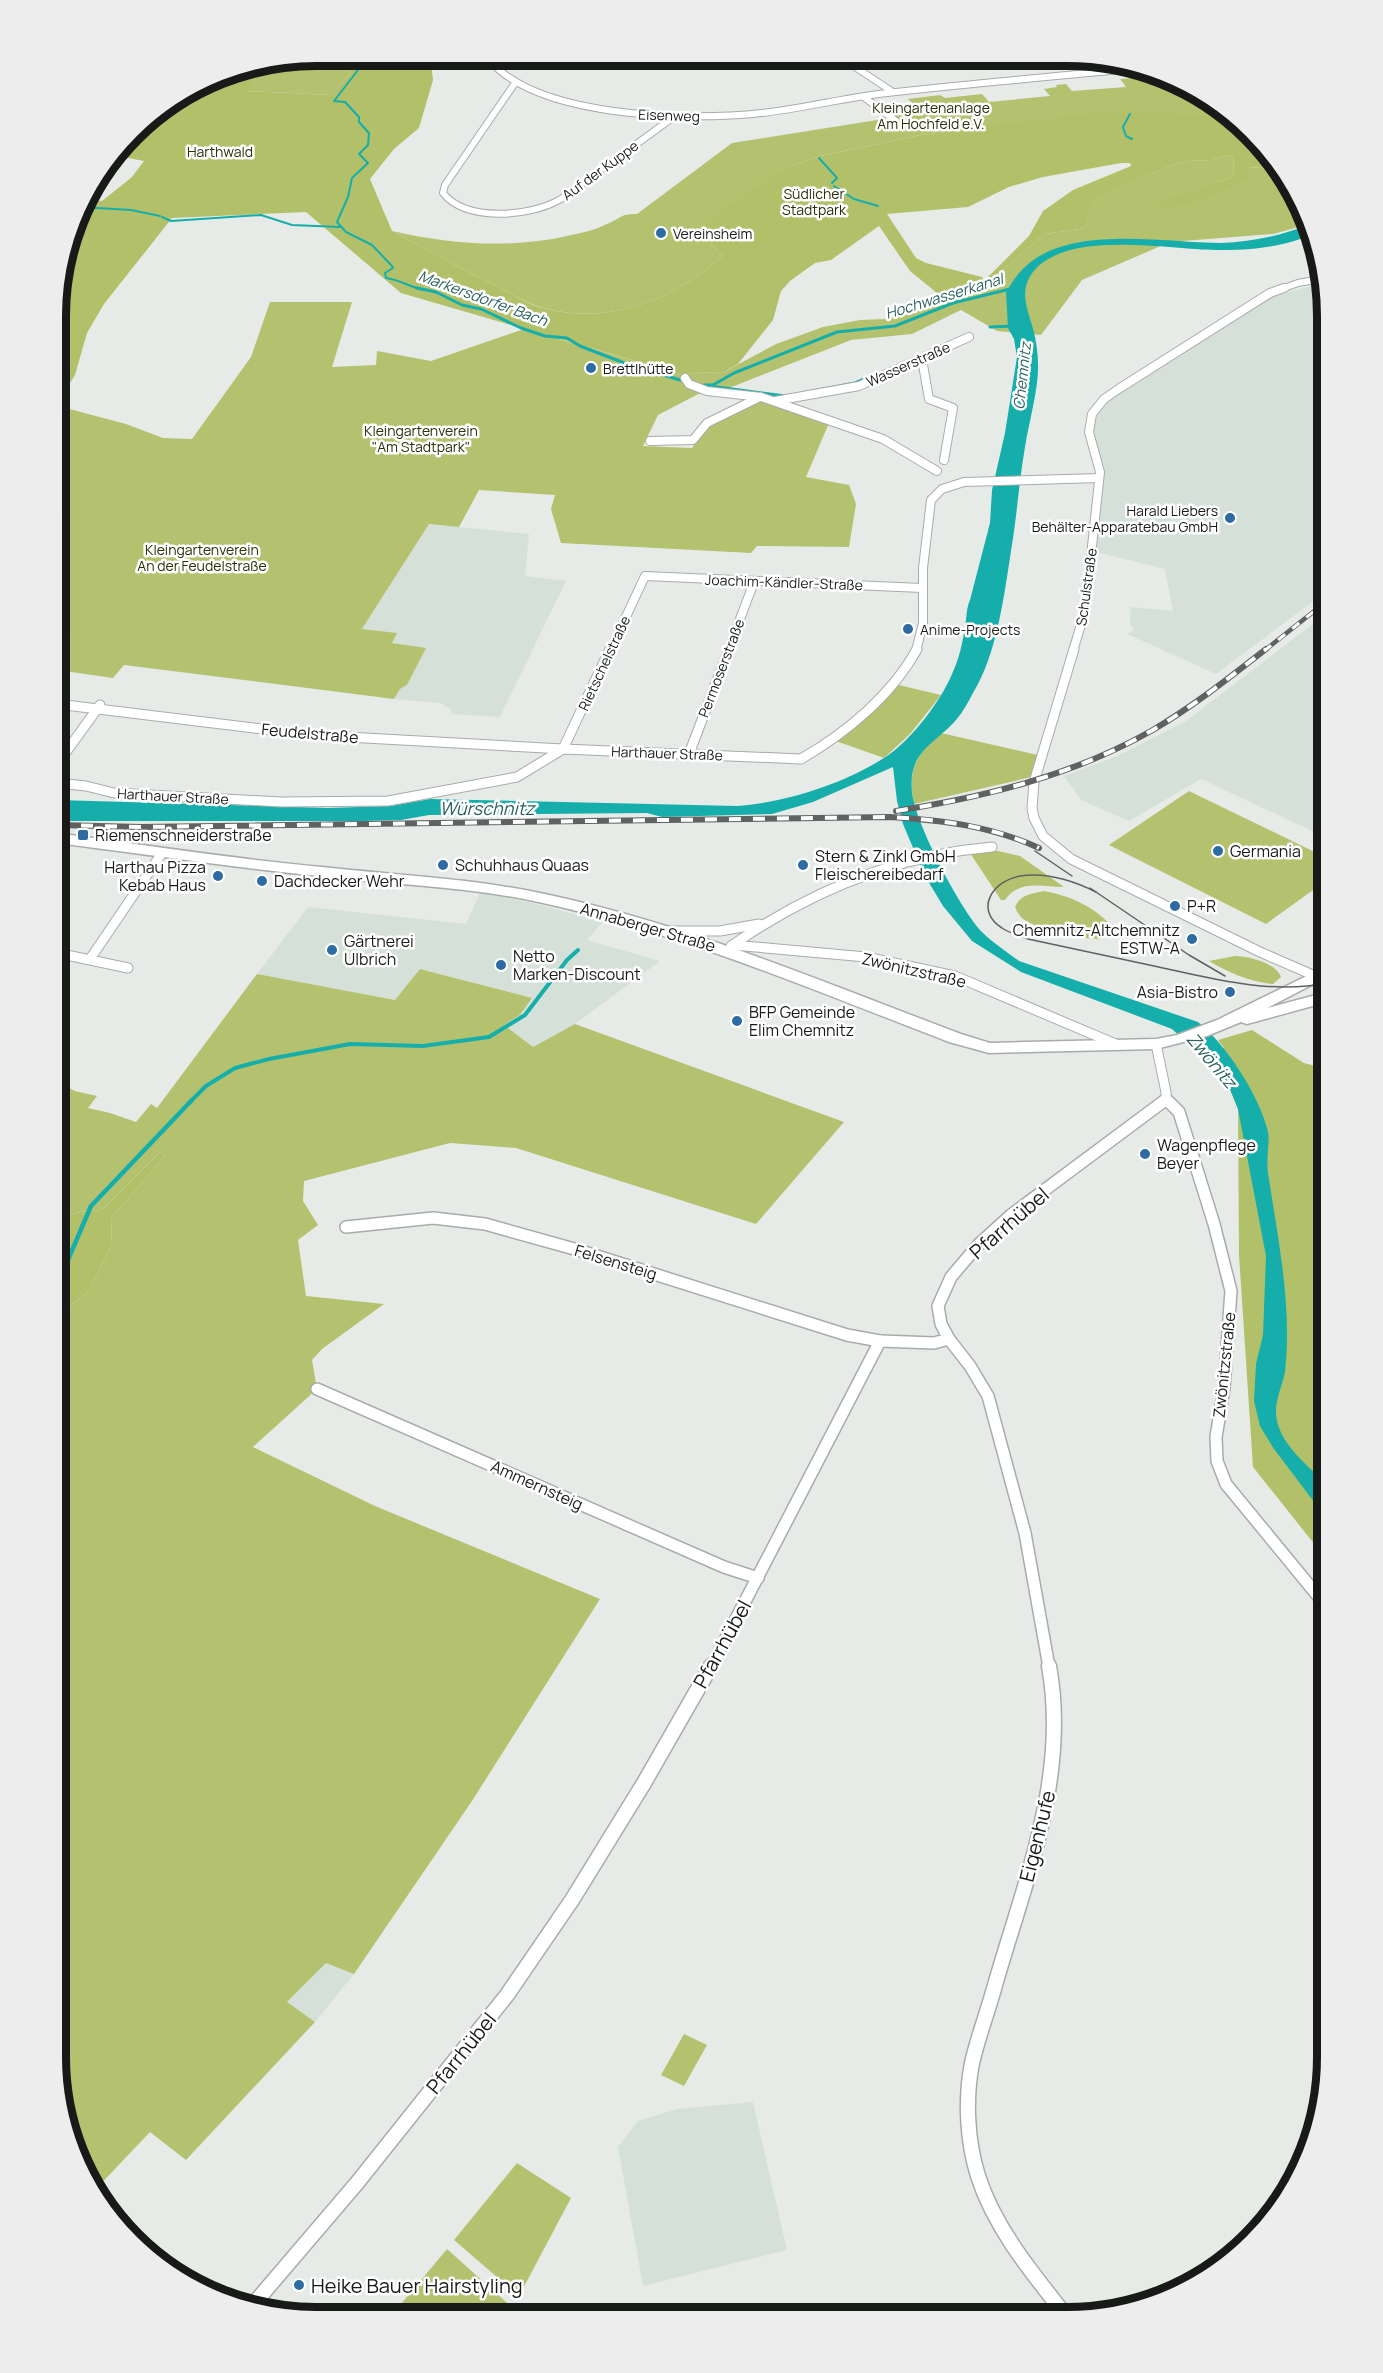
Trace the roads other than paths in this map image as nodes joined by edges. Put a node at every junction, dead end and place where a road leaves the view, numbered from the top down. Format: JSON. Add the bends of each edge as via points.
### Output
{"nodes":[{"id":1,"x":496,"y":66,"type":"edge"},
{"id":2,"x":853,"y":66,"type":"edge"},
{"id":3,"x":1114,"y":71,"type":"edge"},
{"id":4,"x":515,"y":83,"type":"junction"},
{"id":5,"x":893,"y":92,"type":"junction"},
{"id":6,"x":865,"y":98,"type":"junction"},
{"id":7,"x":675,"y":116,"type":"junction"},
{"id":8,"x":896,"y":121,"type":"dead end"},
{"id":9,"x":1314,"y":280,"type":"edge"},
{"id":10,"x":969,"y":337,"type":"dead end"},
{"id":11,"x":922,"y":359,"type":"junction"},
{"id":12,"x":685,"y":378,"type":"dead end"},
{"id":13,"x":761,"y":397,"type":"junction"},
{"id":14,"x":774,"y":401,"type":"junction"},
{"id":15,"x":650,"y":441,"type":"dead end"},
{"id":16,"x":944,"y":460,"type":"dead end"},
{"id":17,"x":937,"y":471,"type":"dead end"},
{"id":18,"x":1099,"y":478,"type":"junction"},
{"id":19,"x":645,"y":576,"type":"joint"},
{"id":20,"x":754,"y":582,"type":"junction"},
{"id":21,"x":922,"y":588,"type":"junction"},
{"id":22,"x":66,"y":705,"type":"edge"},
{"id":23,"x":99,"y":707,"type":"junction"},
{"id":24,"x":563,"y":749,"type":"junction"},
{"id":25,"x":66,"y":752,"type":"dead end"},
{"id":26,"x":689,"y":754,"type":"junction"},
{"id":27,"x":66,"y":784,"type":"edge"},
{"id":28,"x":66,"y":839,"type":"edge"},
{"id":29,"x":992,"y":847,"type":"dead end"},
{"id":30,"x":162,"y":853,"type":"junction"},
{"id":31,"x":765,"y":922,"type":"junction"},
{"id":32,"x":668,"y":931,"type":"junction"},
{"id":33,"x":730,"y":948,"type":"junction"},
{"id":34,"x":66,"y":954,"type":"edge"},
{"id":35,"x":90,"y":958,"type":"junction"},
{"id":36,"x":128,"y":968,"type":"dead end"},
{"id":37,"x":1317,"y":972,"type":"edge"},
{"id":38,"x":1317,"y":975,"type":"edge"},
{"id":39,"x":1317,"y":1000,"type":"edge"},
{"id":40,"x":1216,"y":1028,"type":"junction"},
{"id":41,"x":1156,"y":1044,"type":"junction"},
{"id":42,"x":1118,"y":1045,"type":"junction"},
{"id":43,"x":1166,"y":1099,"type":"junction"},
{"id":44,"x":346,"y":1227,"type":"dead end"},
{"id":45,"x":949,"y":1339,"type":"junction"},
{"id":46,"x":880,"y":1341,"type":"junction"},
{"id":47,"x":317,"y":1389,"type":"dead end"},
{"id":48,"x":758,"y":1578,"type":"junction"},
{"id":49,"x":1317,"y":1594,"type":"edge"},
{"id":50,"x":257,"y":2300,"type":"edge"},
{"id":51,"x":1059,"y":2307,"type":"edge"}],
"edges":[{"from":1,"to":4,"type":"street","name":"Eisenweg"},
{"from":2,"to":5,"type":"street"},
{"from":3,"to":5,"type":"street","name":"Eisenweg"},
{"from":4,"to":7,"type":"street","name":"Eisenweg","via":[[594,107]]},
{"from":4,"to":7,"type":"street","name":"Auf der Kuppe","via":[[445,184],[443,193],[449,201],[490,213],[543,207],[559,200]]},
{"from":5,"to":6,"type":"street","name":"Eisenweg"},
{"from":6,"to":7,"type":"street","name":"Eisenweg","via":[[761,113]]},
{"from":6,"to":8,"type":"street"},
{"from":9,"to":18,"type":"street","name":"Schulstraße","via":[[1270,293],[1104,399],[1092,414],[1089,432]]},
{"from":10,"to":11,"type":"street","name":"Wasserstraße"},
{"from":11,"to":14,"type":"street","name":"Wasserstraße","via":[[859,386]]},
{"from":11,"to":16,"type":"street","via":[[928,399],[953,408]]},
{"from":12,"to":13,"type":"street","via":[[689,384],[708,391]]},
{"from":13,"to":14,"type":"street"},
{"from":13,"to":15,"type":"street","via":[[707,423],[693,440]]},
{"from":14,"to":17,"type":"street","via":[[883,439]]},
{"from":18,"to":21,"type":"street","name":"Harthauer Straße","via":[[951,484],[932,498]]},
{"from":18,"to":37,"type":"street","name":"Schulstraße","via":[[1083,622],[1032,791],[1031,816],[1047,840],[1085,866],[1260,952]]},
{"from":19,"to":20,"type":"street","name":"Joachim-Kändler-Straße"},
{"from":19,"to":24,"type":"street","name":"Rietschelstraße"},
{"from":20,"to":21,"type":"street","name":"Joachim-Kändler-Straße"},
{"from":20,"to":26,"type":"street","name":"Permoserstraße"},
{"from":21,"to":26,"type":"street","name":"Harthauer Straße","via":[[924,630],[917,650],[871,705],[819,750],[801,759]]},
{"from":22,"to":23,"type":"street","name":"Feudelstraße"},
{"from":23,"to":24,"type":"street","name":"Feudelstraße","via":[[311,735]]},
{"from":23,"to":25,"type":"street"},
{"from":24,"to":26,"type":"street","name":"Harthauer Straße"},
{"from":24,"to":27,"type":"street","name":"Harthauer Straße","via":[[517,777],[388,801],[215,799],[114,793]]},
{"from":28,"to":30,"type":"main road","name":"Annaberger Straße"},
{"from":29,"to":31,"type":"street","via":[[891,866],[809,899]]},
{"from":30,"to":32,"type":"main road","name":"Annaberger Straße","via":[[475,886],[539,897]]},
{"from":30,"to":35,"type":"street"},
{"from":31,"to":32,"type":"street","via":[[720,931]]},
{"from":31,"to":33,"type":"street"},
{"from":32,"to":33,"type":"main road","name":"Annaberger Straße"},
{"from":33,"to":42,"type":"street","name":"Zwönitzstraße","via":[[866,957],[955,976]]},
{"from":33,"to":42,"type":"main road","name":"Annaberger Straße","via":[[989,1048]]},
{"from":34,"to":35,"type":"street"},
{"from":35,"to":36,"type":"street"},
{"from":38,"to":40,"type":"main road","name":"Annaberger Straße"},
{"from":39,"to":40,"type":"main road","name":"Annaberger Straße"},
{"from":40,"to":41,"type":"main road","name":"Annaberger Straße"},
{"from":41,"to":42,"type":"main road","name":"Annaberger Straße"},
{"from":41,"to":43,"type":"street"},
{"from":43,"to":45,"type":"street","name":"Pfarrhübel","via":[[1011,1215],[979,1244],[951,1277],[938,1306]]},
{"from":43,"to":49,"type":"street","name":"Zwönitzstraße","via":[[1179,1112],[1231,1291],[1217,1461],[1226,1484]]},
{"from":44,"to":46,"type":"street","name":"Felsensteig","via":[[433,1218],[485,1224],[847,1335]]},
{"from":45,"to":46,"type":"street","via":[[934,1343]]},
{"from":45,"to":51,"type":"street","name":"Eigenhufe","via":[[988,1396],[1025,1533],[1053,1687],[1054,1738],[1047,1806],[972,2064],[972,2150],[986,2199],[1001,2231]]},
{"from":46,"to":48,"type":"street","name":"Pfarrhübel"},
{"from":47,"to":48,"type":"street","name":"Ammernsteig","via":[[724,1567]]},
{"from":48,"to":50,"type":"street","name":"Pfarrhübel","via":[[644,1783],[541,1947],[357,2183]]}]}
